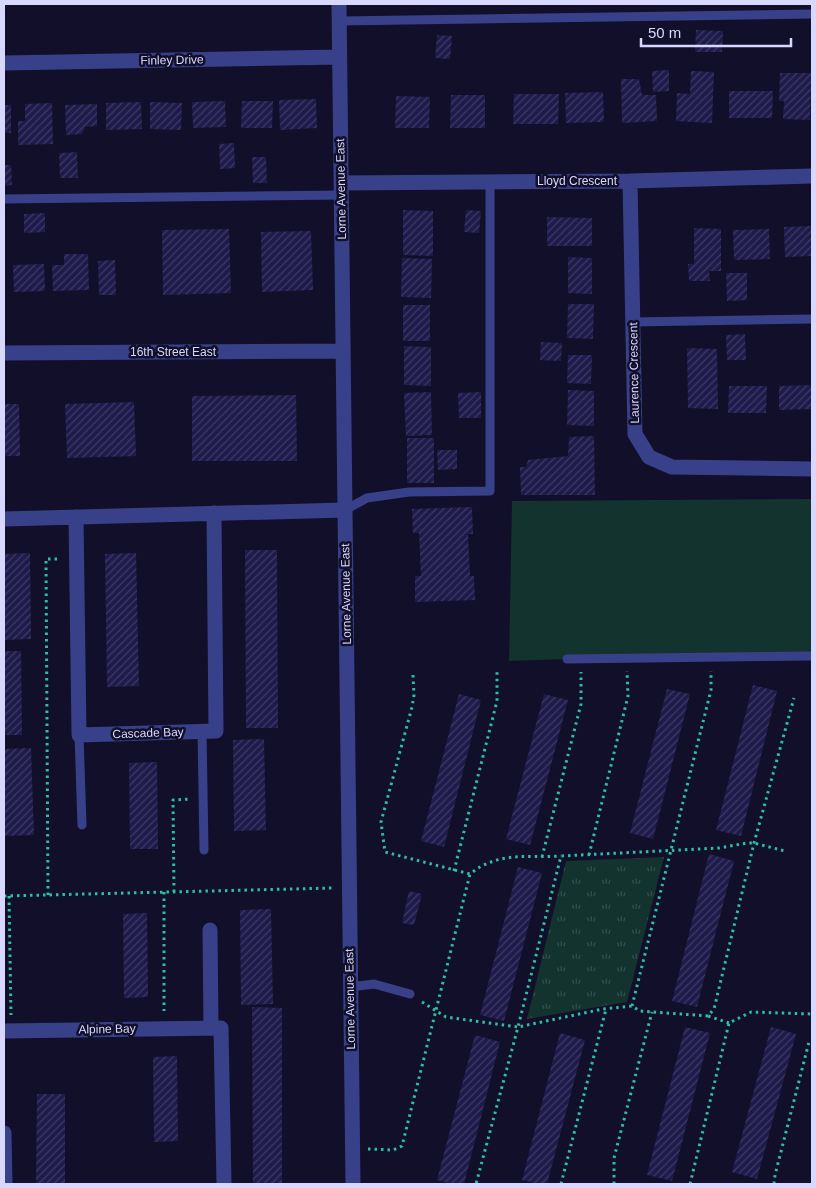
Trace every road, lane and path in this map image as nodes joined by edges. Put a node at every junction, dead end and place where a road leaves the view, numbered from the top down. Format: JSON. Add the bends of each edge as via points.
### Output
{"nodes":[{"id":1,"x":339,"y":4,"type":"edge"},
{"id":2,"x":812,"y":14,"type":"edge"},
{"id":3,"x":339,"y":21,"type":"junction"},
{"id":4,"x":339,"y":57,"type":"junction"},
{"id":5,"x":4,"y":63,"type":"edge"},
{"id":6,"x":812,"y":176,"type":"edge"},
{"id":7,"x":630,"y":181,"type":"junction"},
{"id":8,"x":490,"y":182,"type":"junction"},
{"id":9,"x":341,"y":189,"type":"junction"},
{"id":10,"x":4,"y":199,"type":"edge"},
{"id":11,"x":812,"y":319,"type":"edge"},
{"id":12,"x":633,"y":322,"type":"junction"},
{"id":13,"x":343,"y":351,"type":"junction"},
{"id":14,"x":4,"y":353,"type":"edge"},
{"id":15,"x":812,"y":469,"type":"edge"},
{"id":16,"x":345,"y":510,"type":"junction"},
{"id":17,"x":214,"y":513,"type":"junction"},
{"id":18,"x":76,"y":516,"type":"junction"},
{"id":19,"x":4,"y":519,"type":"edge"},
{"id":20,"x":77,"y":558,"type":"junction"},
{"id":21,"x":812,"y":656,"type":"edge"},
{"id":22,"x":711,"y":657,"type":"junction"},
{"id":23,"x":580,"y":658,"type":"junction"},
{"id":24,"x":626,"y":658,"type":"junction"},
{"id":25,"x":567,"y":659,"type":"dead end"},
{"id":26,"x":497,"y":672,"type":"dead end"},
{"id":27,"x":413,"y":675,"type":"dead end"},
{"id":28,"x":794,"y":698,"type":"dead end"},
{"id":29,"x":202,"y":731,"type":"junction"},
{"id":30,"x":79,"y":735,"type":"junction"},
{"id":31,"x":204,"y":798,"type":"junction"},
{"id":32,"x":82,"y":825,"type":"dead end"},
{"id":33,"x":754,"y":843,"type":"junction"},
{"id":34,"x":204,"y":850,"type":"dead end"},
{"id":35,"x":670,"y":851,"type":"junction"},
{"id":36,"x":785,"y":851,"type":"dead end"},
{"id":37,"x":589,"y":855,"type":"junction"},
{"id":38,"x":561,"y":856,"type":"junction"},
{"id":39,"x":542,"y":857,"type":"junction"},
{"id":40,"x":444,"y":868,"type":"junction"},
{"id":41,"x":454,"y":870,"type":"junction"},
{"id":42,"x":442,"y":874,"type":"dead end"},
{"id":43,"x":470,"y":874,"type":"junction"},
{"id":44,"x":349,"y":888,"type":"junction"},
{"id":45,"x":164,"y":892,"type":"junction"},
{"id":46,"x":174,"y":892,"type":"junction"},
{"id":47,"x":48,"y":895,"type":"junction"},
{"id":48,"x":4,"y":896,"type":"edge"},
{"id":49,"x":9,"y":896,"type":"junction"},
{"id":50,"x":210,"y":930,"type":"dead end"},
{"id":51,"x":350,"y":988,"type":"junction"},
{"id":52,"x":410,"y":994,"type":"dead end"},
{"id":53,"x":632,"y":1006,"type":"junction"},
{"id":54,"x":606,"y":1009,"type":"junction"},
{"id":55,"x":437,"y":1011,"type":"junction"},
{"id":56,"x":652,"y":1012,"type":"junction"},
{"id":57,"x":812,"y":1014,"type":"edge"},
{"id":58,"x":708,"y":1016,"type":"junction"},
{"id":59,"x":729,"y":1023,"type":"junction"},
{"id":60,"x":518,"y":1027,"type":"junction"},
{"id":61,"x":211,"y":1028,"type":"junction"},
{"id":62,"x":164,"y":1029,"type":"junction"},
{"id":63,"x":7,"y":1031,"type":"edge"},
{"id":64,"x":809,"y":1042,"type":"dead end"},
{"id":65,"x":4,"y":1133,"type":"edge"},
{"id":66,"x":352,"y":1147,"type":"junction"},
{"id":67,"x":5,"y":1184,"type":"edge"},
{"id":68,"x":224,"y":1184,"type":"edge"},
{"id":69,"x":352,"y":1184,"type":"edge"},
{"id":70,"x":476,"y":1184,"type":"edge"},
{"id":71,"x":561,"y":1184,"type":"edge"},
{"id":72,"x":614,"y":1184,"type":"edge"},
{"id":73,"x":690,"y":1184,"type":"edge"},
{"id":74,"x":774,"y":1184,"type":"edge"}],
"edges":[{"from":1,"to":3,"type":"street","name":"Lorne Avenue East"},
{"from":2,"to":3,"type":"lane"},
{"from":3,"to":4,"type":"street","name":"Lorne Avenue East"},
{"from":4,"to":5,"type":"street","name":"Finley Drive"},
{"from":4,"to":9,"type":"street","name":"Lorne Avenue East"},
{"from":6,"to":7,"type":"street","name":"Lloyd Crescent"},
{"from":7,"to":8,"type":"street","name":"Lloyd Crescent"},
{"from":7,"to":12,"type":"street","name":"Laurence Crescent"},
{"from":8,"to":9,"type":"street","name":"Lloyd Crescent"},
{"from":8,"to":16,"type":"lane","via":[[490,491],[400,493],[367,498]]},
{"from":9,"to":10,"type":"lane"},
{"from":9,"to":13,"type":"street","name":"Lorne Avenue East"},
{"from":11,"to":12,"type":"lane"},
{"from":12,"to":15,"type":"street","name":"Laurence Crescent","via":[[635,434],[649,457],[672,467]]},
{"from":13,"to":14,"type":"street","name":"16th Street East"},
{"from":13,"to":16,"type":"street","name":"Lorne Avenue East"},
{"from":16,"to":17,"type":"street"},
{"from":16,"to":44,"type":"street","name":"Lorne Avenue East"},
{"from":17,"to":18,"type":"street"},
{"from":17,"to":29,"type":"street","name":"Cascade Bay","via":[[216,731]]},
{"from":18,"to":19,"type":"street"},
{"from":18,"to":20,"type":"street"},
{"from":20,"to":30,"type":"street"},
{"from":20,"to":47,"type":"path","via":[[46,559]]},
{"from":21,"to":22,"type":"lane"},
{"from":22,"to":24,"type":"lane"},
{"from":22,"to":35,"type":"path","via":[[711,690]]},
{"from":23,"to":24,"type":"lane"},
{"from":23,"to":25,"type":"lane"},
{"from":23,"to":39,"type":"path","via":[[581,704]]},
{"from":24,"to":37,"type":"path","via":[[628,696]]},
{"from":26,"to":41,"type":"path","via":[[497,701]]},
{"from":27,"to":40,"type":"path","via":[[412,707],[381,822],[385,852]]},
{"from":28,"to":33,"type":"path"},
{"from":29,"to":30,"type":"street","name":"Cascade Bay"},
{"from":29,"to":31,"type":"lane"},
{"from":30,"to":32,"type":"lane"},
{"from":31,"to":34,"type":"lane"},
{"from":31,"to":46,"type":"path","via":[[173,800]]},
{"from":33,"to":35,"type":"path"},
{"from":33,"to":36,"type":"path"},
{"from":33,"to":58,"type":"path","via":[[714,1009]]},
{"from":35,"to":37,"type":"path"},
{"from":35,"to":53,"type":"path"},
{"from":37,"to":38,"type":"path"},
{"from":38,"to":39,"type":"path"},
{"from":38,"to":60,"type":"path"},
{"from":39,"to":43,"type":"path","via":[[508,856],[481,865]]},
{"from":40,"to":41,"type":"path"},
{"from":40,"to":42,"type":"path"},
{"from":41,"to":43,"type":"path"},
{"from":43,"to":55,"type":"path"},
{"from":44,"to":46,"type":"path"},
{"from":44,"to":51,"type":"street","name":"Lorne Avenue East"},
{"from":45,"to":46,"type":"path"},
{"from":45,"to":47,"type":"path"},
{"from":45,"to":62,"type":"path"},
{"from":47,"to":49,"type":"path"},
{"from":48,"to":49,"type":"path"},
{"from":49,"to":63,"type":"path"},
{"from":50,"to":61,"type":"street"},
{"from":51,"to":52,"type":"lane","via":[[374,984]]},
{"from":51,"to":66,"type":"street","name":"Lorne Avenue East"},
{"from":53,"to":54,"type":"path"},
{"from":53,"to":56,"type":"path","via":[[640,1012]]},
{"from":54,"to":60,"type":"path"},
{"from":54,"to":71,"type":"path"},
{"from":55,"to":60,"type":"path","via":[[446,1017]]},
{"from":55,"to":66,"type":"path","via":[[402,1146],[393,1150]]},
{"from":56,"to":58,"type":"path"},
{"from":56,"to":72,"type":"path","via":[[614,1158]]},
{"from":57,"to":59,"type":"path","via":[[751,1012]]},
{"from":58,"to":59,"type":"path"},
{"from":59,"to":73,"type":"path"},
{"from":60,"to":70,"type":"path"},
{"from":61,"to":62,"type":"street","name":"Alpine Bay"},
{"from":61,"to":68,"type":"street","via":[[220,1028]]},
{"from":62,"to":63,"type":"street","name":"Alpine Bay"},
{"from":64,"to":74,"type":"path"},
{"from":65,"to":67,"type":"street"},
{"from":66,"to":69,"type":"street","name":"Lorne Avenue East"}]}
